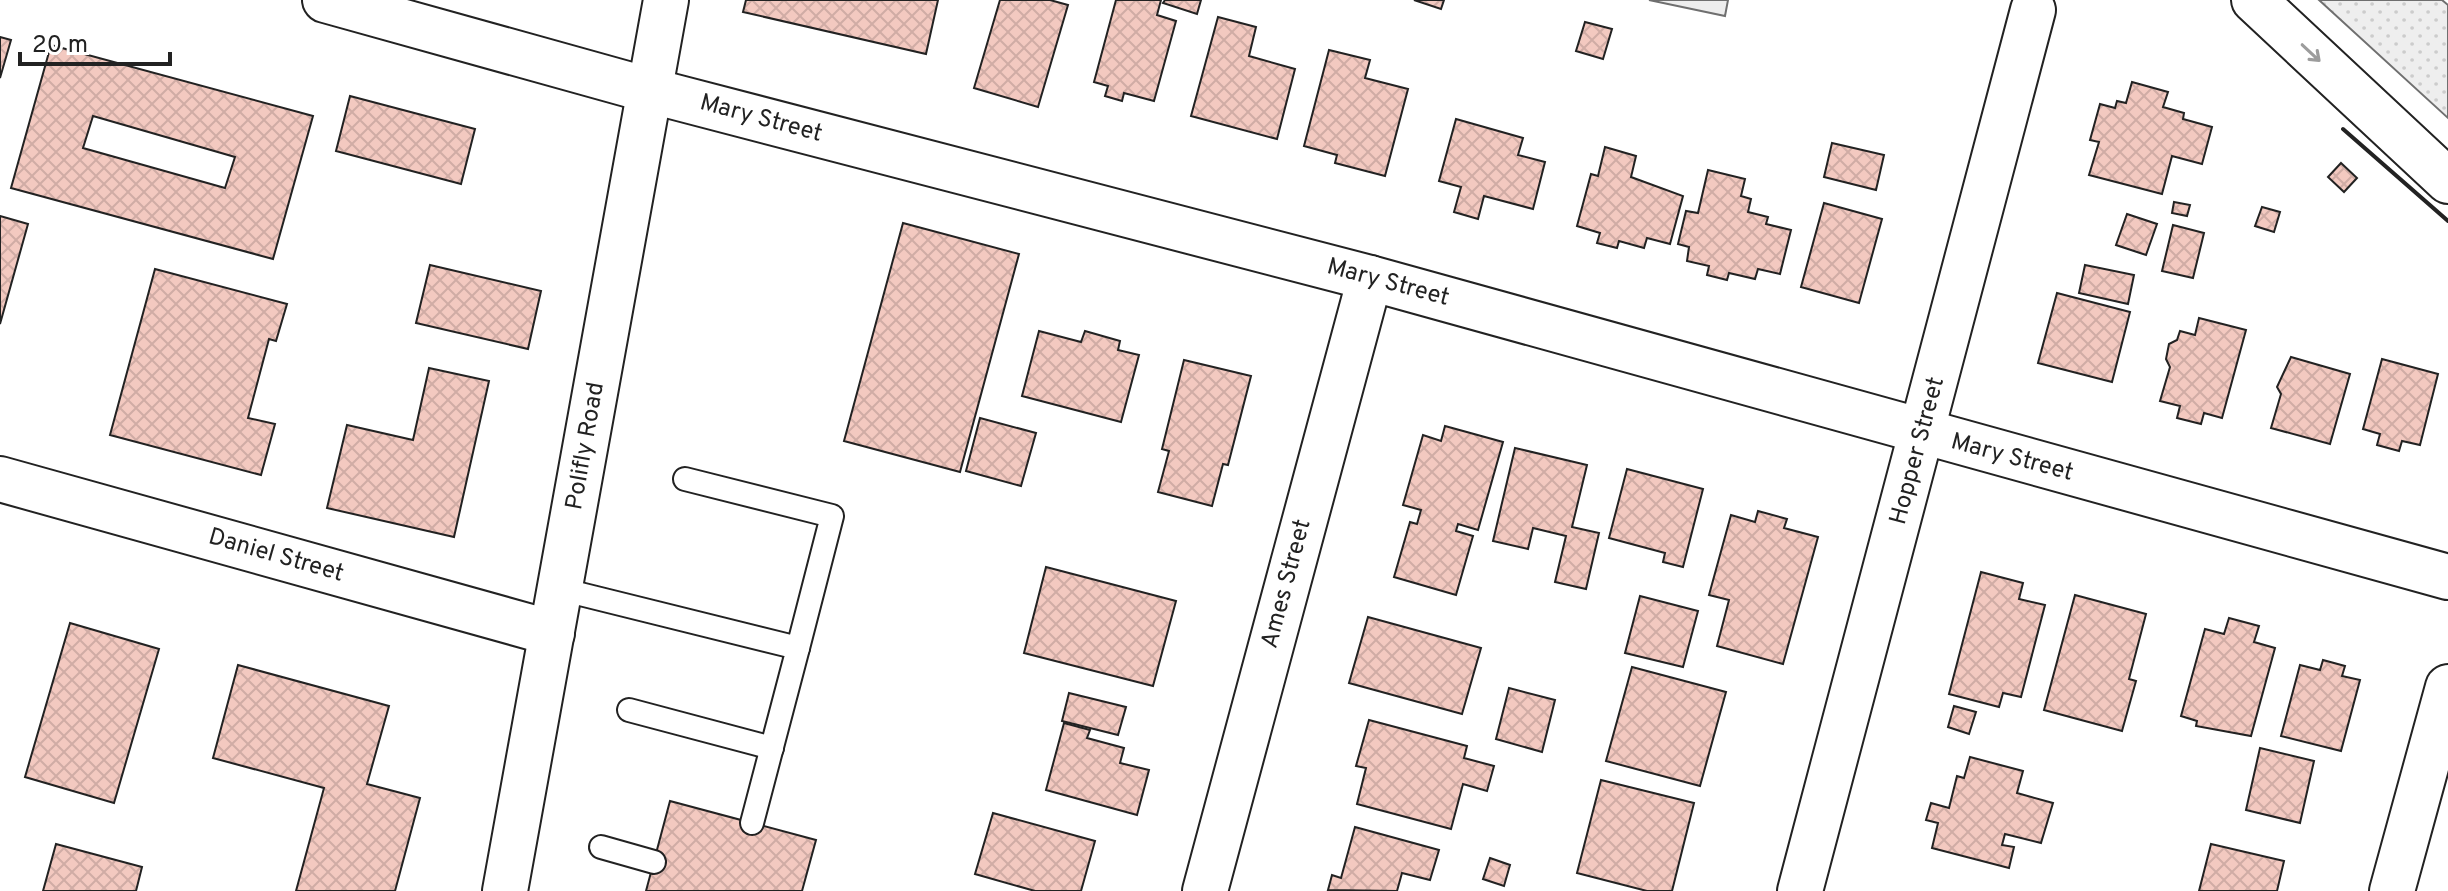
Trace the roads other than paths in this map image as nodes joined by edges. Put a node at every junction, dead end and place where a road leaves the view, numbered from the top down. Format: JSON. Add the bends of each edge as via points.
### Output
{"nodes":[{"id":1,"x":325,"y":0,"type":"edge"},
{"id":2,"x":666,"y":0,"type":"edge"},
{"id":3,"x":2254,"y":0,"type":"edge"},
{"id":4,"x":2033,"y":10,"type":"dead end"},
{"id":5,"x":652,"y":91,"type":"junction"},
{"id":6,"x":2448,"y":181,"type":"edge"},
{"id":7,"x":1370,"y":278,"type":"junction"},
{"id":8,"x":1923,"y":434,"type":"junction"},
{"id":9,"x":0,"y":479,"type":"edge"},
{"id":10,"x":685,"y":479,"type":"dead end"},
{"id":11,"x":2448,"y":577,"type":"edge"},
{"id":12,"x":560,"y":589,"type":"junction"},
{"id":13,"x":552,"y":633,"type":"junction"},
{"id":14,"x":798,"y":648,"type":"junction"},
{"id":15,"x":2448,"y":687,"type":"edge"},
{"id":16,"x":629,"y":710,"type":"dead end"},
{"id":17,"x":772,"y":748,"type":"junction"},
{"id":18,"x":752,"y":823,"type":"dead end"},
{"id":19,"x":601,"y":847,"type":"dead end"},
{"id":20,"x":654,"y":862,"type":"dead end"},
{"id":21,"x":505,"y":891,"type":"edge"},
{"id":22,"x":1205,"y":891,"type":"edge"},
{"id":23,"x":1800,"y":891,"type":"edge"},
{"id":24,"x":2392,"y":891,"type":"edge"}],
"edges":[{"from":1,"to":5,"type":"main road","name":"Mary Street"},
{"from":2,"to":5,"type":"main road","name":"Polifly Road"},
{"from":3,"to":6,"type":"main road","one_way":true},
{"from":4,"to":8,"type":"main road","name":"Hopper Street"},
{"from":5,"to":7,"type":"main road","name":"Mary Street"},
{"from":5,"to":12,"type":"main road","name":"Polifly Road"},
{"from":7,"to":8,"type":"main road","name":"Mary Street"},
{"from":7,"to":22,"type":"main road","name":"Ames Street"},
{"from":8,"to":11,"type":"main road","name":"Mary Street"},
{"from":8,"to":23,"type":"main road","name":"Hopper Street"},
{"from":9,"to":13,"type":"main road","name":"Daniel Street"},
{"from":10,"to":14,"type":"lane","via":[[832,516]]},
{"from":12,"to":13,"type":"main road","name":"Polifly Road"},
{"from":12,"to":14,"type":"lane"},
{"from":13,"to":21,"type":"main road","name":"Polifly Road"},
{"from":14,"to":17,"type":"lane"},
{"from":15,"to":24,"type":"main road"},
{"from":16,"to":17,"type":"lane"},
{"from":17,"to":18,"type":"lane"},
{"from":19,"to":20,"type":"lane"}]}
